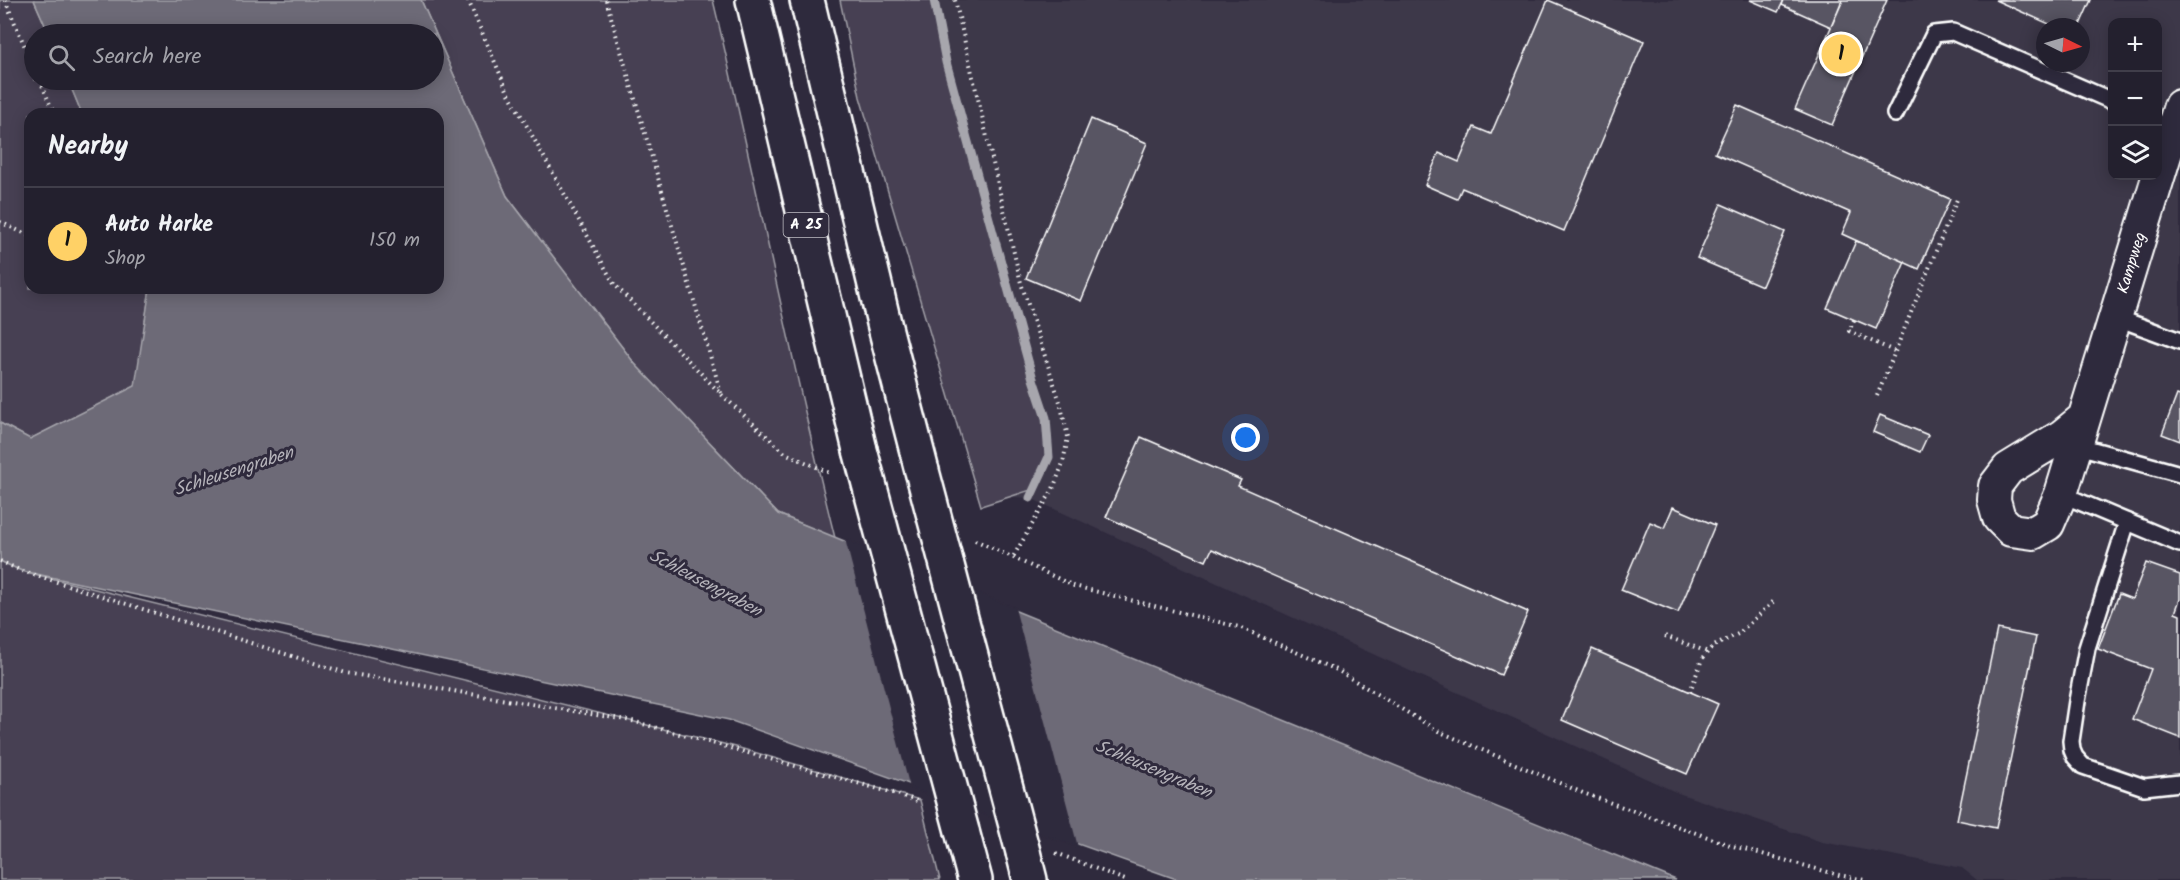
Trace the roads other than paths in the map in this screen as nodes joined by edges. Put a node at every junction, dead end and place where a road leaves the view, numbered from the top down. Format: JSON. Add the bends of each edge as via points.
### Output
{"nodes":[{"id":1,"x":753,"y":0,"type":"edge"},
{"id":2,"x":807,"y":0,"type":"edge"},
{"id":3,"x":2108,"y":99,"type":"edge"},
{"id":4,"x":1895,"y":114,"type":"dead end"},
{"id":5,"x":2170,"y":118,"type":"edge"},
{"id":6,"x":2115,"y":317,"type":"junction"},
{"id":7,"x":2180,"y":341,"type":"edge"},
{"id":8,"x":2079,"y":432,"type":"junction"},
{"id":9,"x":2180,"y":474,"type":"edge"},
{"id":10,"x":2061,"y":494,"type":"junction"},
{"id":11,"x":2127,"y":522,"type":"junction"},
{"id":12,"x":2180,"y":544,"type":"edge"},
{"id":13,"x":2180,"y":783,"type":"edge"},
{"id":14,"x":1034,"y":861,"type":"edge"},
{"id":15,"x":975,"y":880,"type":"edge"}],
"edges":[{"from":1,"to":15,"type":"highway","number":"A 25","bridge":true,"via":[[860,450]]},
{"from":2,"to":14,"type":"highway","bridge":true,"via":[[922,471]]},
{"from":3,"to":4,"type":"lane","via":[[1953,32],[1934,34]]},
{"from":5,"to":6,"type":"street","name":"Kampweg"},
{"from":6,"to":7,"type":"lane"},
{"from":6,"to":8,"type":"street","name":"Kampweg"},
{"from":8,"to":9,"type":"lane"},
{"from":8,"to":10,"type":"street","name":"Kampweg"},
{"from":8,"to":10,"type":"street","name":"Kampweg","via":[[2062,436],[2008,469],[1995,486],[1999,518],[2011,530],[2034,533],[2048,524]]},
{"from":10,"to":11,"type":"lane"},
{"from":11,"to":12,"type":"lane"},
{"from":11,"to":13,"type":"lane","via":[[2087,648],[2072,750],[2084,766],[2144,788]]}]}
